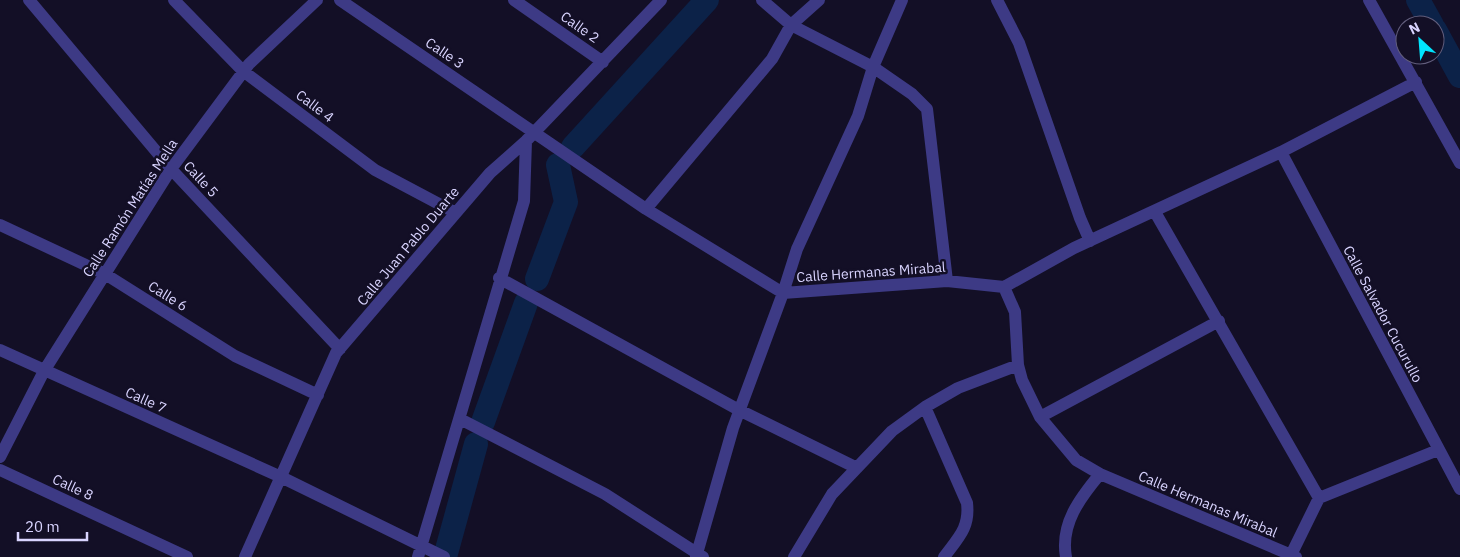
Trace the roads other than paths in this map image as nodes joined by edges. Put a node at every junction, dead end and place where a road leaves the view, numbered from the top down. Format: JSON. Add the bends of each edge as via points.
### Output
{"nodes":[{"id":1,"x":28,"y":0,"type":"edge"},
{"id":2,"x":174,"y":0,"type":"edge"},
{"id":3,"x":317,"y":0,"type":"edge"},
{"id":4,"x":340,"y":0,"type":"edge"},
{"id":5,"x":514,"y":0,"type":"edge"},
{"id":6,"x":661,"y":0,"type":"edge"},
{"id":7,"x":762,"y":0,"type":"edge"},
{"id":8,"x":819,"y":0,"type":"edge"},
{"id":9,"x":902,"y":0,"type":"edge"},
{"id":10,"x":997,"y":0,"type":"edge"},
{"id":11,"x":1369,"y":0,"type":"edge"},
{"id":12,"x":791,"y":25,"type":"junction"},
{"id":13,"x":603,"y":62,"type":"junction"},
{"id":14,"x":873,"y":67,"type":"junction"},
{"id":15,"x":243,"y":71,"type":"junction"},
{"id":16,"x":1416,"y":82,"type":"junction"},
{"id":17,"x":534,"y":131,"type":"junction"},
{"id":18,"x":526,"y":141,"type":"junction"},
{"id":19,"x":1281,"y":152,"type":"junction"},
{"id":20,"x":1460,"y":163,"type":"edge"},
{"id":21,"x":171,"y":169,"type":"junction"},
{"id":22,"x":646,"y":209,"type":"junction"},
{"id":23,"x":1156,"y":212,"type":"junction"},
{"id":24,"x":456,"y":214,"type":"junction"},
{"id":25,"x":0,"y":225,"type":"edge"},
{"id":26,"x":1090,"y":241,"type":"junction"},
{"id":27,"x":105,"y":274,"type":"junction"},
{"id":28,"x":499,"y":278,"type":"junction"},
{"id":29,"x":946,"y":281,"type":"junction"},
{"id":30,"x":1004,"y":288,"type":"junction"},
{"id":31,"x":783,"y":293,"type":"junction"},
{"id":32,"x":1219,"y":321,"type":"junction"},
{"id":33,"x":340,"y":349,"type":"junction"},
{"id":34,"x":0,"y":350,"type":"edge"},
{"id":35,"x":1018,"y":365,"type":"junction"},
{"id":36,"x":44,"y":371,"type":"junction"},
{"id":37,"x":318,"y":395,"type":"junction"},
{"id":38,"x":924,"y":407,"type":"junction"},
{"id":39,"x":739,"y":410,"type":"junction"},
{"id":40,"x":1040,"y":417,"type":"junction"},
{"id":41,"x":460,"y":419,"type":"junction"},
{"id":42,"x":1438,"y":450,"type":"junction"},
{"id":43,"x":0,"y":457,"type":"edge"},
{"id":44,"x":857,"y":468,"type":"junction"},
{"id":45,"x":0,"y":470,"type":"edge"},
{"id":46,"x":1100,"y":474,"type":"junction"},
{"id":47,"x":281,"y":477,"type":"junction"},
{"id":48,"x":1460,"y":489,"type":"edge"},
{"id":49,"x":1319,"y":498,"type":"junction"},
{"id":50,"x":420,"y":552,"type":"edge"},
{"id":51,"x":699,"y":556,"type":"edge"},
{"id":52,"x":1292,"y":556,"type":"edge"},
{"id":53,"x":187,"y":557,"type":"edge"},
{"id":54,"x":245,"y":557,"type":"edge"},
{"id":55,"x":444,"y":557,"type":"edge"},
{"id":56,"x":794,"y":557,"type":"edge"},
{"id":57,"x":944,"y":557,"type":"edge"},
{"id":58,"x":1066,"y":557,"type":"edge"}],
"edges":[{"from":1,"to":21,"type":"street","name":"Calle 5"},
{"from":2,"to":15,"type":"street","name":"Calle 4"},
{"from":3,"to":15,"type":"street","name":"Calle Ramón Matías Mella"},
{"from":4,"to":17,"type":"street","name":"Calle 3"},
{"from":5,"to":13,"type":"street","name":"Calle 2"},
{"from":6,"to":13,"type":"street","name":"Calle Juan Pablo Duarte"},
{"from":7,"to":12,"type":"street"},
{"from":8,"to":12,"type":"street"},
{"from":9,"to":14,"type":"street"},
{"from":10,"to":26,"type":"street","via":[[1019,43]]},
{"from":11,"to":16,"type":"street"},
{"from":12,"to":14,"type":"street"},
{"from":12,"to":22,"type":"street","via":[[772,59]]},
{"from":13,"to":17,"type":"street","name":"Calle Juan Pablo Duarte"},
{"from":14,"to":29,"type":"street","via":[[928,109]]},
{"from":14,"to":31,"type":"street","via":[[858,116],[797,249]]},
{"from":15,"to":21,"type":"street","name":"Calle Ramón Matías Mella"},
{"from":15,"to":24,"type":"street","name":"Calle 4","via":[[375,170]]},
{"from":16,"to":19,"type":"street"},
{"from":16,"to":20,"type":"street"},
{"from":17,"to":18,"type":"street","name":"Calle Juan Pablo Duarte"},
{"from":17,"to":22,"type":"street","name":"Calle Hermanas Mirabal"},
{"from":18,"to":24,"type":"street","name":"Calle Juan Pablo Duarte","via":[[490,173]]},
{"from":18,"to":28,"type":"street","via":[[524,201]]},
{"from":19,"to":23,"type":"street"},
{"from":19,"to":42,"type":"street","name":"Calle Salvador Cucurullo"},
{"from":21,"to":27,"type":"street","name":"Calle Ramón Matías Mella"},
{"from":21,"to":33,"type":"street","name":"Calle 5"},
{"from":22,"to":31,"type":"street","name":"Calle Hermanas Mirabal"},
{"from":23,"to":26,"type":"street"},
{"from":23,"to":32,"type":"street"},
{"from":24,"to":33,"type":"street","name":"Calle Juan Pablo Duarte"},
{"from":25,"to":27,"type":"street","name":"Calle 6"},
{"from":26,"to":30,"type":"street"},
{"from":27,"to":36,"type":"street","name":"Calle Ramón Matías Mella"},
{"from":27,"to":37,"type":"street","name":"Calle 6","via":[[235,356]]},
{"from":28,"to":39,"type":"street"},
{"from":28,"to":41,"type":"street"},
{"from":29,"to":30,"type":"street","name":"Calle Hermanas Mirabal"},
{"from":29,"to":31,"type":"street","name":"Calle Hermanas Mirabal"},
{"from":30,"to":35,"type":"street","name":"Calle Hermanas Mirabal","via":[[1015,312]]},
{"from":31,"to":39,"type":"street"},
{"from":32,"to":40,"type":"street"},
{"from":32,"to":49,"type":"street"},
{"from":33,"to":37,"type":"street","name":"Calle Juan Pablo Duarte"},
{"from":34,"to":36,"type":"street","name":"Calle 7"},
{"from":35,"to":38,"type":"street","via":[[958,388]]},
{"from":35,"to":40,"type":"street","name":"Calle Hermanas Mirabal"},
{"from":36,"to":43,"type":"street","name":"Calle Ramón Matías Mella"},
{"from":36,"to":47,"type":"street","name":"Calle 7"},
{"from":37,"to":47,"type":"street","name":"Calle Juan Pablo Duarte"},
{"from":38,"to":44,"type":"street","via":[[892,431]]},
{"from":38,"to":57,"type":"street","via":[[967,503],[969,517],[964,530]]},
{"from":39,"to":44,"type":"street"},
{"from":39,"to":51,"type":"street"},
{"from":40,"to":46,"type":"street","name":"Calle Hermanas Mirabal","via":[[1076,460]]},
{"from":41,"to":50,"type":"street"},
{"from":41,"to":51,"type":"street","via":[[605,494]]},
{"from":42,"to":48,"type":"street","name":"Calle Salvador Cucurullo"},
{"from":42,"to":49,"type":"street"},
{"from":44,"to":56,"type":"street","via":[[832,494]]},
{"from":45,"to":53,"type":"street","name":"Calle 8"},
{"from":46,"to":52,"type":"street","name":"Calle Hermanas Mirabal"},
{"from":46,"to":58,"type":"street","via":[[1074,509],[1064,546]]},
{"from":47,"to":50,"type":"street","name":"Calle 7"},
{"from":47,"to":54,"type":"street","name":"Calle Juan Pablo Duarte"},
{"from":49,"to":52,"type":"street"},
{"from":50,"to":55,"type":"street","name":"Calle 7"}]}
